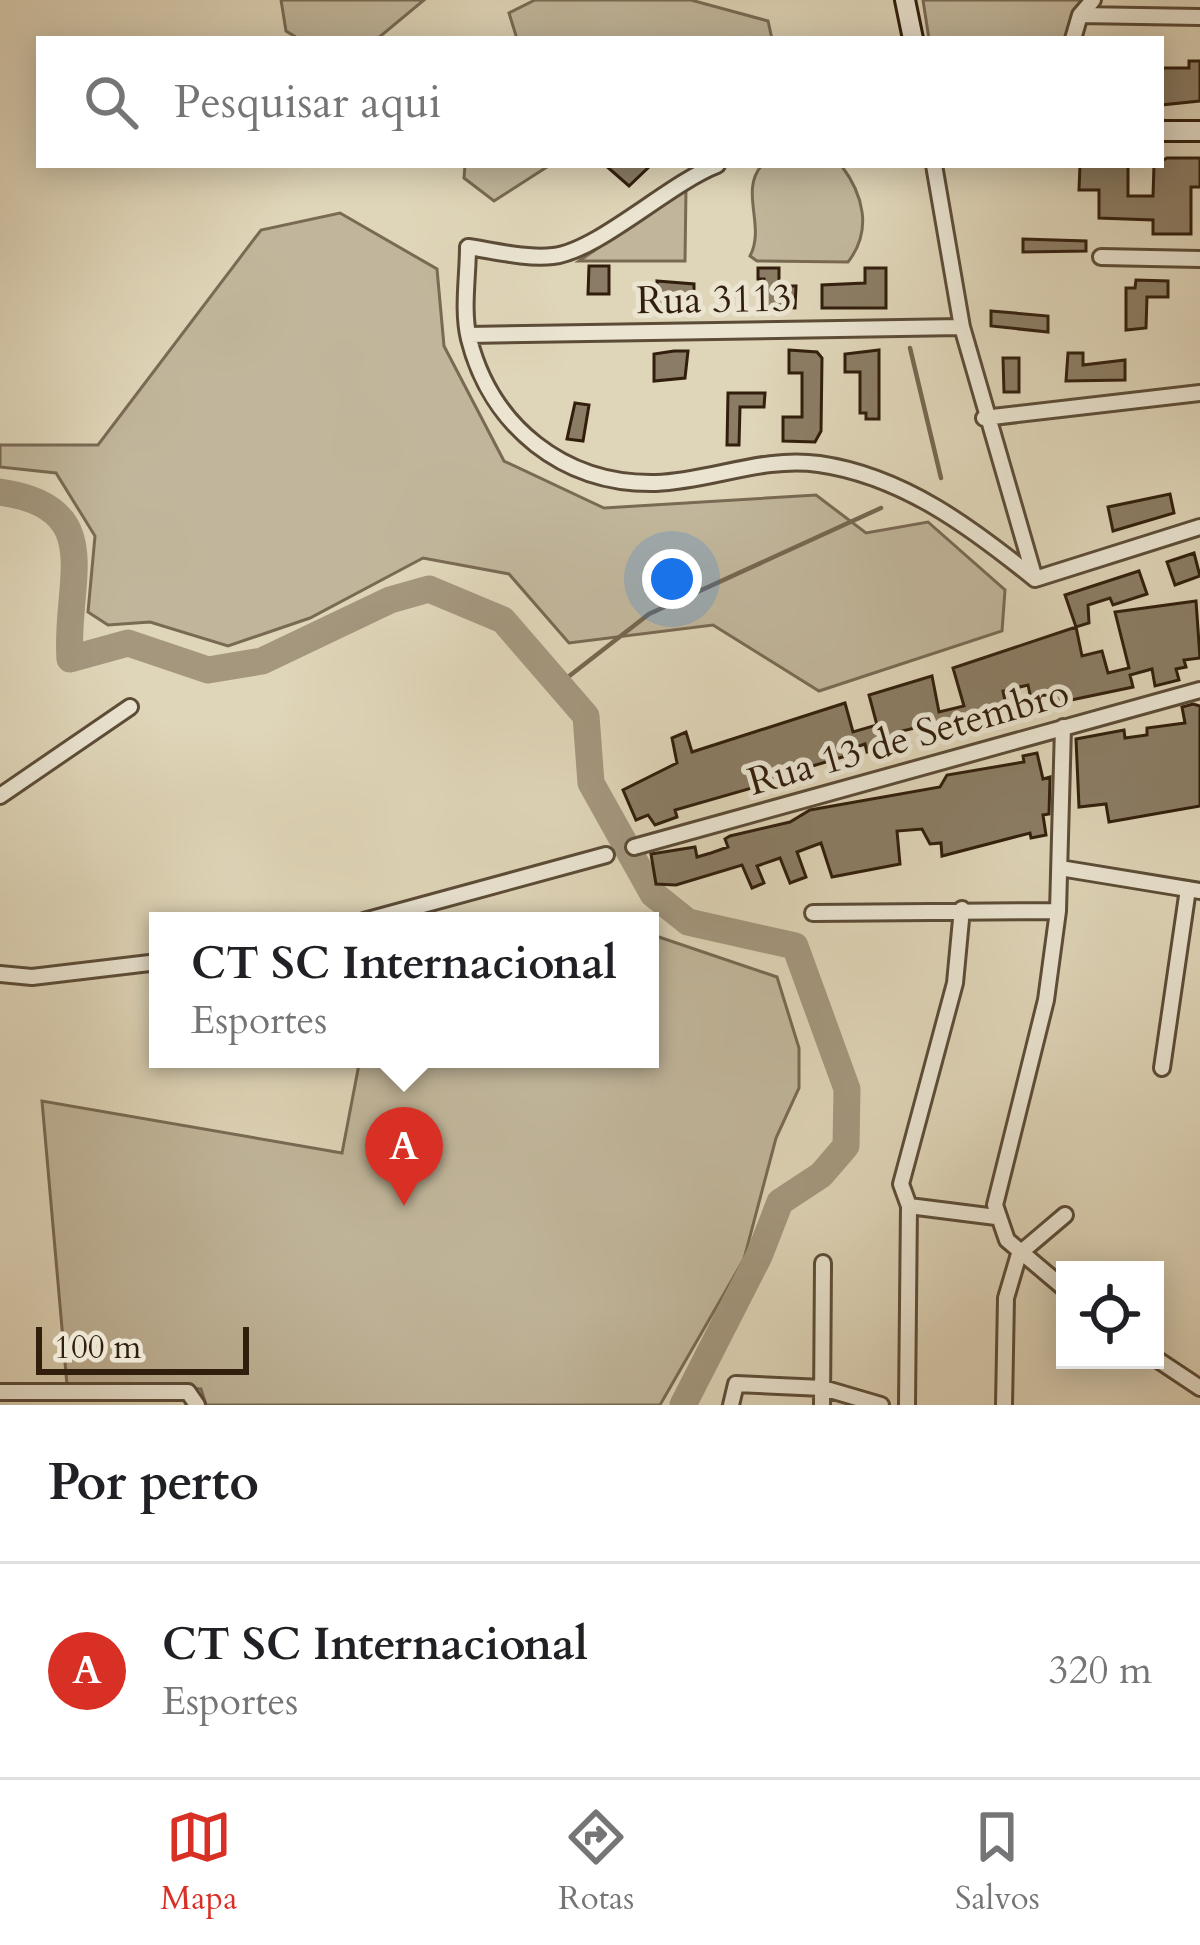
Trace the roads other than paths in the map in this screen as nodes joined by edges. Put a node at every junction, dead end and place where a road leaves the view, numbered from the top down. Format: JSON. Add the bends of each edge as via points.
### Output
{"nodes":[{"id":1,"x":905,"y":0,"type":"edge"},
{"id":2,"x":1093,"y":0,"type":"edge"},
{"id":3,"x":1080,"y":15,"type":"junction"},
{"id":4,"x":1200,"y":17,"type":"edge"},
{"id":5,"x":912,"y":36,"type":"edge"},
{"id":6,"x":1074,"y":36,"type":"edge"},
{"id":7,"x":1164,"y":131,"type":"edge"},
{"id":8,"x":1200,"y":131,"type":"edge"},
{"id":9,"x":709,"y":168,"type":"edge"},
{"id":10,"x":935,"y":168,"type":"edge"},
{"id":11,"x":1101,"y":257,"type":"dead end"},
{"id":12,"x":1200,"y":260,"type":"edge"},
{"id":13,"x":962,"y":327,"type":"junction"},
{"id":14,"x":468,"y":335,"type":"junction"},
{"id":15,"x":1200,"y":393,"type":"edge"},
{"id":16,"x":984,"y":418,"type":"junction"},
{"id":17,"x":1200,"y":527,"type":"edge"},
{"id":18,"x":1035,"y":579,"type":"junction"},
{"id":19,"x":1200,"y":689,"type":"edge"},
{"id":20,"x":130,"y":707,"type":"dead end"},
{"id":21,"x":1064,"y":728,"type":"junction"},
{"id":22,"x":0,"y":796,"type":"edge"},
{"id":23,"x":634,"y":847,"type":"dead end"},
{"id":24,"x":606,"y":855,"type":"dead end"},
{"id":25,"x":1060,"y":868,"type":"junction"},
{"id":26,"x":1194,"y":890,"type":"edge"},
{"id":27,"x":962,"y":910,"type":"junction"},
{"id":28,"x":1058,"y":911,"type":"junction"},
{"id":29,"x":397,"y":912,"type":"edge"},
{"id":30,"x":813,"y":914,"type":"dead end"},
{"id":31,"x":149,"y":963,"type":"edge"},
{"id":32,"x":0,"y":974,"type":"edge"},
{"id":33,"x":1162,"y":1068,"type":"dead end"},
{"id":34,"x":909,"y":1206,"type":"junction"},
{"id":35,"x":1065,"y":1215,"type":"dead end"},
{"id":36,"x":996,"y":1217,"type":"junction"},
{"id":37,"x":1019,"y":1253,"type":"junction"},
{"id":38,"x":823,"y":1263,"type":"dead end"},
{"id":39,"x":1056,"y":1281,"type":"edge"},
{"id":40,"x":1164,"y":1364,"type":"edge"},
{"id":41,"x":823,"y":1388,"type":"junction"},
{"id":42,"x":1200,"y":1388,"type":"edge"},
{"id":43,"x":0,"y":1392,"type":"edge"},
{"id":44,"x":28,"y":1399,"type":"edge"},
{"id":45,"x":52,"y":1399,"type":"edge"},
{"id":46,"x":195,"y":1399,"type":"edge"},
{"id":47,"x":731,"y":1405,"type":"edge"},
{"id":48,"x":822,"y":1405,"type":"edge"},
{"id":49,"x":881,"y":1405,"type":"edge"},
{"id":50,"x":907,"y":1405,"type":"edge"},
{"id":51,"x":1004,"y":1405,"type":"edge"}],
"edges":[{"from":1,"to":5,"type":"street"},
{"from":2,"to":3,"type":"street"},
{"from":3,"to":4,"type":"street"},
{"from":3,"to":6,"type":"street"},
{"from":7,"to":8,"type":"street"},
{"from":9,"to":14,"type":"street","via":[[574,251],[539,257],[468,247]]},
{"from":10,"to":13,"type":"street"},
{"from":11,"to":12,"type":"street"},
{"from":13,"to":14,"type":"street","name":"Rua 3113"},
{"from":13,"to":16,"type":"street"},
{"from":14,"to":18,"type":"street","via":[[492,403],[561,461],[653,483],[818,464],[927,501]]},
{"from":15,"to":16,"type":"street"},
{"from":16,"to":18,"type":"street"},
{"from":17,"to":18,"type":"street"},
{"from":19,"to":21,"type":"street","name":"Rua 13 de Setembro"},
{"from":20,"to":22,"type":"street"},
{"from":21,"to":23,"type":"street","name":"Rua 13 de Setembro"},
{"from":21,"to":25,"type":"street"},
{"from":24,"to":29,"type":"street"},
{"from":25,"to":26,"type":"street"},
{"from":25,"to":28,"type":"street"},
{"from":26,"to":33,"type":"street"},
{"from":27,"to":28,"type":"street"},
{"from":27,"to":30,"type":"street"},
{"from":27,"to":34,"type":"street","via":[[955,983],[901,1184]]},
{"from":28,"to":36,"type":"street"},
{"from":31,"to":32,"type":"street"},
{"from":34,"to":36,"type":"street"},
{"from":34,"to":50,"type":"street"},
{"from":35,"to":37,"type":"street"},
{"from":36,"to":37,"type":"street"},
{"from":37,"to":39,"type":"street"},
{"from":37,"to":51,"type":"street","via":[[1006,1298]]},
{"from":38,"to":41,"type":"street"},
{"from":40,"to":42,"type":"street"},
{"from":41,"to":47,"type":"street","via":[[736,1384]]},
{"from":41,"to":48,"type":"street"},
{"from":41,"to":49,"type":"street"},
{"from":43,"to":44,"type":"street"},
{"from":44,"to":45,"type":"street"},
{"from":45,"to":46,"type":"street"}]}
